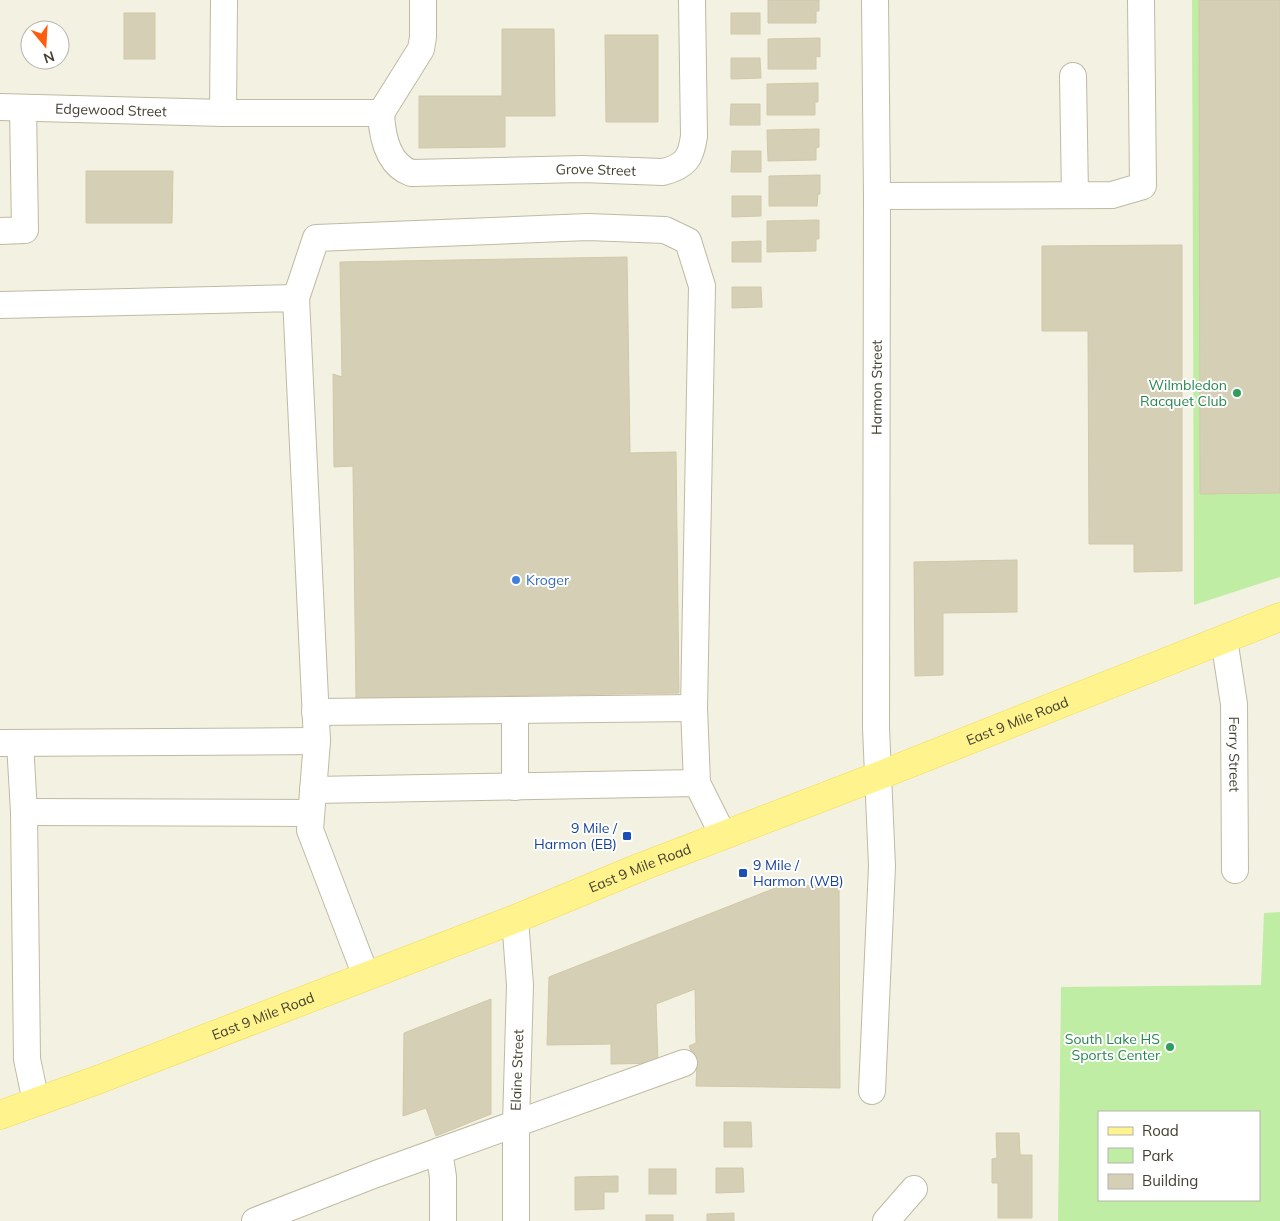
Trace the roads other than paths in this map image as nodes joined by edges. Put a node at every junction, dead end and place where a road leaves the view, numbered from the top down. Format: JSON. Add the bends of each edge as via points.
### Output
{"nodes":[{"id":1,"x":224,"y":0,"type":"edge"},
{"id":2,"x":423,"y":0,"type":"edge"},
{"id":3,"x":692,"y":0,"type":"edge"},
{"id":4,"x":875,"y":0,"type":"edge"},
{"id":5,"x":1141,"y":0,"type":"edge"},
{"id":6,"x":1074,"y":76,"type":"dead end"},
{"id":7,"x":11,"y":108,"type":"edge"},
{"id":8,"x":223,"y":113,"type":"junction"},
{"id":9,"x":381,"y":113,"type":"junction"},
{"id":10,"x":1075,"y":195,"type":"junction"},
{"id":11,"x":877,"y":196,"type":"junction"},
{"id":12,"x":0,"y":231,"type":"edge"},
{"id":13,"x":296,"y":298,"type":"junction"},
{"id":14,"x":0,"y":305,"type":"edge"},
{"id":15,"x":1280,"y":617,"type":"edge"},
{"id":16,"x":1224,"y":639,"type":"junction"},
{"id":17,"x":694,"y":708,"type":"junction"},
{"id":18,"x":515,"y":710,"type":"junction"},
{"id":19,"x":316,"y":712,"type":"junction"},
{"id":20,"x":317,"y":741,"type":"junction"},
{"id":21,"x":10,"y":743,"type":"edge"},
{"id":22,"x":878,"y":776,"type":"junction"},
{"id":23,"x":697,"y":783,"type":"junction"},
{"id":24,"x":515,"y":786,"type":"junction"},
{"id":25,"x":312,"y":802,"type":"junction"},
{"id":26,"x":24,"y":812,"type":"junction"},
{"id":27,"x":724,"y":835,"type":"junction"},
{"id":28,"x":1235,"y":870,"type":"dead end"},
{"id":29,"x":515,"y":919,"type":"junction"},
{"id":30,"x":366,"y":976,"type":"junction"},
{"id":31,"x":684,"y":1063,"type":"dead end"},
{"id":32,"x":872,"y":1091,"type":"dead end"},
{"id":33,"x":36,"y":1102,"type":"junction"},
{"id":34,"x":0,"y":1114,"type":"edge"},
{"id":35,"x":516,"y":1124,"type":"junction"},
{"id":36,"x":439,"y":1151,"type":"junction"},
{"id":37,"x":914,"y":1189,"type":"dead end"},
{"id":38,"x":255,"y":1221,"type":"edge"},
{"id":39,"x":443,"y":1221,"type":"edge"},
{"id":40,"x":516,"y":1221,"type":"edge"},
{"id":41,"x":886,"y":1221,"type":"edge"}],
"edges":[{"from":1,"to":8,"type":"street"},
{"from":2,"to":9,"type":"street","via":[[421,49]]},
{"from":3,"to":9,"type":"street","name":"Grove Street","via":[[694,136],[686,162],[675,169],[663,172],[582,169],[411,173],[404,170],[389,152]]},
{"from":4,"to":11,"type":"street","name":"Harmon Street"},
{"from":5,"to":10,"type":"street","via":[[1143,186],[1112,195]]},
{"from":6,"to":10,"type":"street"},
{"from":7,"to":8,"type":"street","name":"Edgewood Street"},
{"from":7,"to":12,"type":"street","via":[[25,230]]},
{"from":8,"to":9,"type":"street"},
{"from":10,"to":11,"type":"street"},
{"from":11,"to":22,"type":"street","name":"Harmon Street"},
{"from":13,"to":14,"type":"street"},
{"from":13,"to":17,"type":"street","via":[[316,238],[588,227],[665,230],[688,241],[702,286]]},
{"from":13,"to":19,"type":"street"},
{"from":15,"to":16,"type":"main road","name":"East 9 Mile Road"},
{"from":16,"to":22,"type":"main road","name":"East 9 Mile Road"},
{"from":16,"to":28,"type":"street","name":"Ferry Street","via":[[1234,704]]},
{"from":17,"to":18,"type":"street"},
{"from":17,"to":23,"type":"street"},
{"from":18,"to":19,"type":"street"},
{"from":18,"to":24,"type":"street"},
{"from":19,"to":20,"type":"street"},
{"from":20,"to":21,"type":"street"},
{"from":20,"to":25,"type":"street"},
{"from":21,"to":26,"type":"street"},
{"from":22,"to":27,"type":"main road","name":"East 9 Mile Road"},
{"from":22,"to":32,"type":"street","name":"Harmon Street","via":[[882,866]]},
{"from":23,"to":24,"type":"street"},
{"from":23,"to":27,"type":"street"},
{"from":24,"to":25,"type":"street"},
{"from":25,"to":26,"type":"street"},
{"from":25,"to":30,"type":"street","via":[[310,830]]},
{"from":26,"to":33,"type":"street","via":[[26,1059]]},
{"from":27,"to":29,"type":"main road","name":"East 9 Mile Road"},
{"from":29,"to":30,"type":"main road","name":"East 9 Mile Road"},
{"from":29,"to":35,"type":"street","name":"Elaine Street","via":[[520,985]]},
{"from":30,"to":33,"type":"main road","name":"East 9 Mile Road"},
{"from":31,"to":35,"type":"street"},
{"from":33,"to":34,"type":"main road","name":"East 9 Mile Road"},
{"from":35,"to":36,"type":"street"},
{"from":35,"to":40,"type":"street","name":"Elaine Street"},
{"from":36,"to":38,"type":"street"},
{"from":36,"to":39,"type":"street","via":[[443,1177]]},
{"from":37,"to":41,"type":"street"}]}
